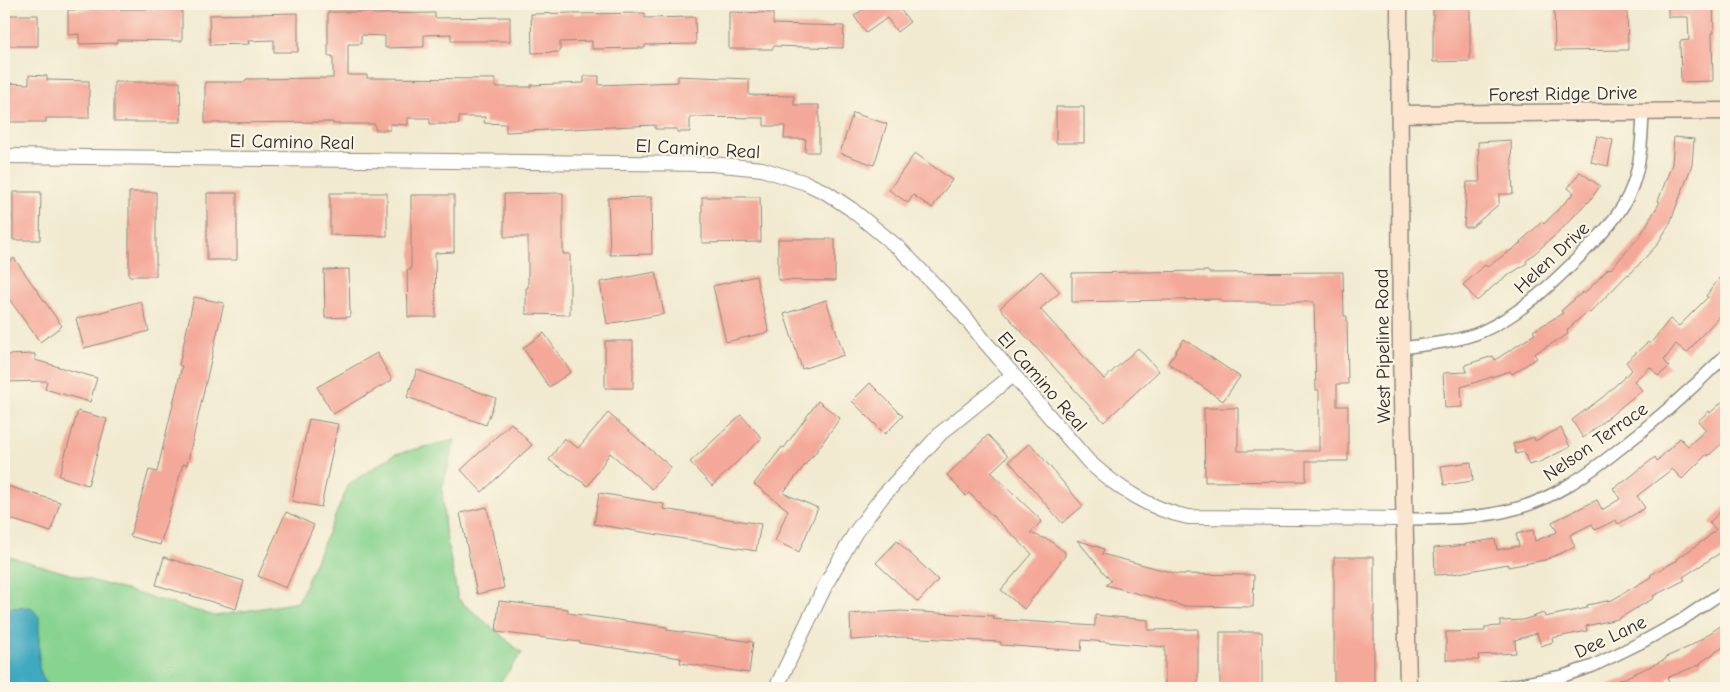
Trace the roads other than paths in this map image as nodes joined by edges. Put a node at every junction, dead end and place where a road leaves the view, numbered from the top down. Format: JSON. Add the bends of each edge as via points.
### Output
{"nodes":[{"id":1,"x":1399,"y":4,"type":"edge"},
{"id":2,"x":1726,"y":111,"type":"edge"},
{"id":3,"x":1643,"y":112,"type":"junction"},
{"id":4,"x":1400,"y":114,"type":"junction"},
{"id":5,"x":4,"y":156,"type":"edge"},
{"id":6,"x":1401,"y":348,"type":"junction"},
{"id":7,"x":1726,"y":355,"type":"edge"},
{"id":8,"x":1013,"y":375,"type":"junction"},
{"id":9,"x":1404,"y":519,"type":"junction"},
{"id":10,"x":1726,"y":590,"type":"edge"},
{"id":11,"x":776,"y":688,"type":"edge"},
{"id":12,"x":1408,"y":688,"type":"edge"},
{"id":13,"x":1499,"y":688,"type":"edge"}],
"edges":[{"from":1,"to":4,"type":"main road","name":"West Pipeline Road"},
{"from":2,"to":3,"type":"main road","name":"Forest Ridge Drive"},
{"from":3,"to":4,"type":"main road","name":"Forest Ridge Drive"},
{"from":3,"to":6,"type":"street","name":"Helen Drive","via":[[1641,151],[1632,189],[1608,228],[1555,282],[1508,318],[1482,332],[1437,344]]},
{"from":4,"to":6,"type":"main road","name":"West Pipeline Road"},
{"from":5,"to":8,"type":"street","name":"El Camino Real","via":[[712,164],[762,169],[826,193],[901,250],[961,312]]},
{"from":6,"to":9,"type":"main road","name":"West Pipeline Road"},
{"from":7,"to":9,"type":"street","name":"Nelson Terrace","via":[[1693,389],[1641,433],[1581,478],[1540,500],[1481,516]]},
{"from":8,"to":9,"type":"street","name":"El Camino Real","via":[[1089,462],[1146,504],[1161,510],[1188,517]]},
{"from":8,"to":11,"type":"street","via":[[941,433],[882,497],[855,533],[826,584]]},
{"from":9,"to":12,"type":"main road","name":"West Pipeline Road"},
{"from":10,"to":13,"type":"street","name":"Dee Lane","via":[[1666,629],[1592,666],[1563,676]]}]}
